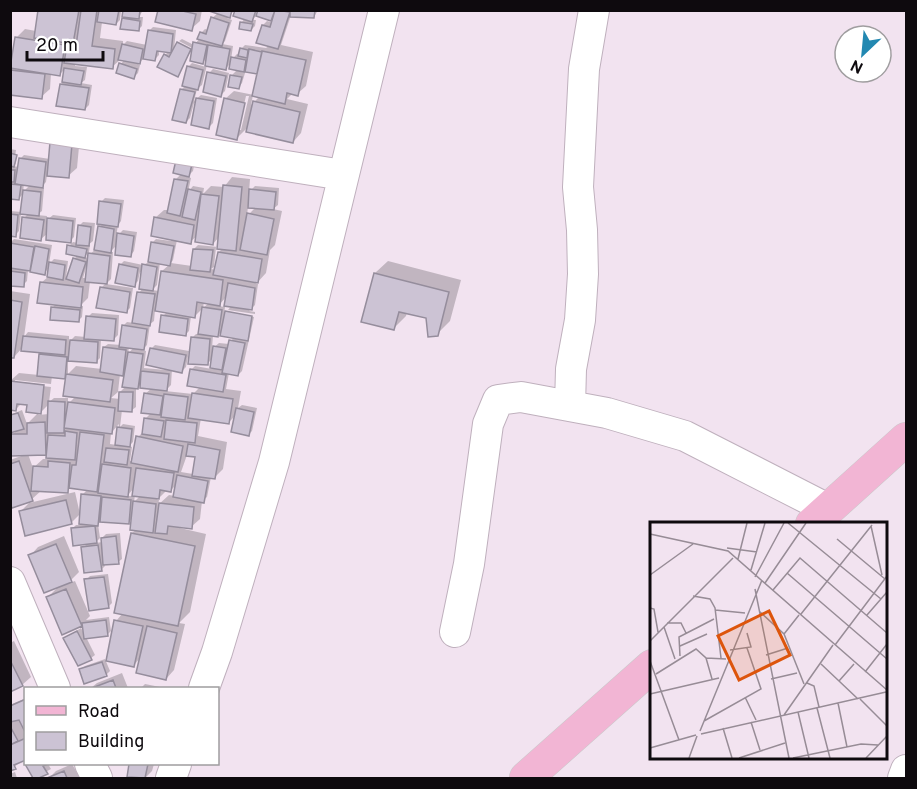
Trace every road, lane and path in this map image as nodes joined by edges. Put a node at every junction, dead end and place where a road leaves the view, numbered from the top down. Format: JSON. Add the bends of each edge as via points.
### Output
{"nodes":[{"id":1,"x":384,"y":10,"type":"edge"},
{"id":2,"x":594,"y":10,"type":"edge"},
{"id":3,"x":10,"y":122,"type":"edge"},
{"id":4,"x":343,"y":175,"type":"junction"},
{"id":5,"x":570,"y":406,"type":"junction"},
{"id":6,"x":906,"y":439,"type":"edge"},
{"id":7,"x":820,"y":516,"type":"edge"},
{"id":8,"x":10,"y":582,"type":"edge"},
{"id":9,"x":455,"y":632,"type":"dead end"},
{"id":10,"x":650,"y":667,"type":"edge"},
{"id":11,"x":55,"y":687,"type":"edge"},
{"id":12,"x":204,"y":687,"type":"edge"},
{"id":13,"x":906,"y":770,"type":"edge"},
{"id":14,"x":526,"y":778,"type":"edge"},
{"id":15,"x":903,"y":778,"type":"edge"}],
"edges":[{"from":1,"to":4,"type":"street"},
{"from":2,"to":5,"type":"street","via":[[584,69],[578,187],[583,274]]},
{"from":3,"to":4,"type":"street"},
{"from":4,"to":12,"type":"street","via":[[274,462]]},
{"from":5,"to":7,"type":"street","via":[[607,412],[685,436]]},
{"from":5,"to":9,"type":"street","via":[[521,397],[498,400],[488,424],[469,564]]},
{"from":6,"to":7,"type":"main road"},
{"from":8,"to":11,"type":"street"},
{"from":10,"to":14,"type":"main road"},
{"from":13,"to":15,"type":"street"}]}
